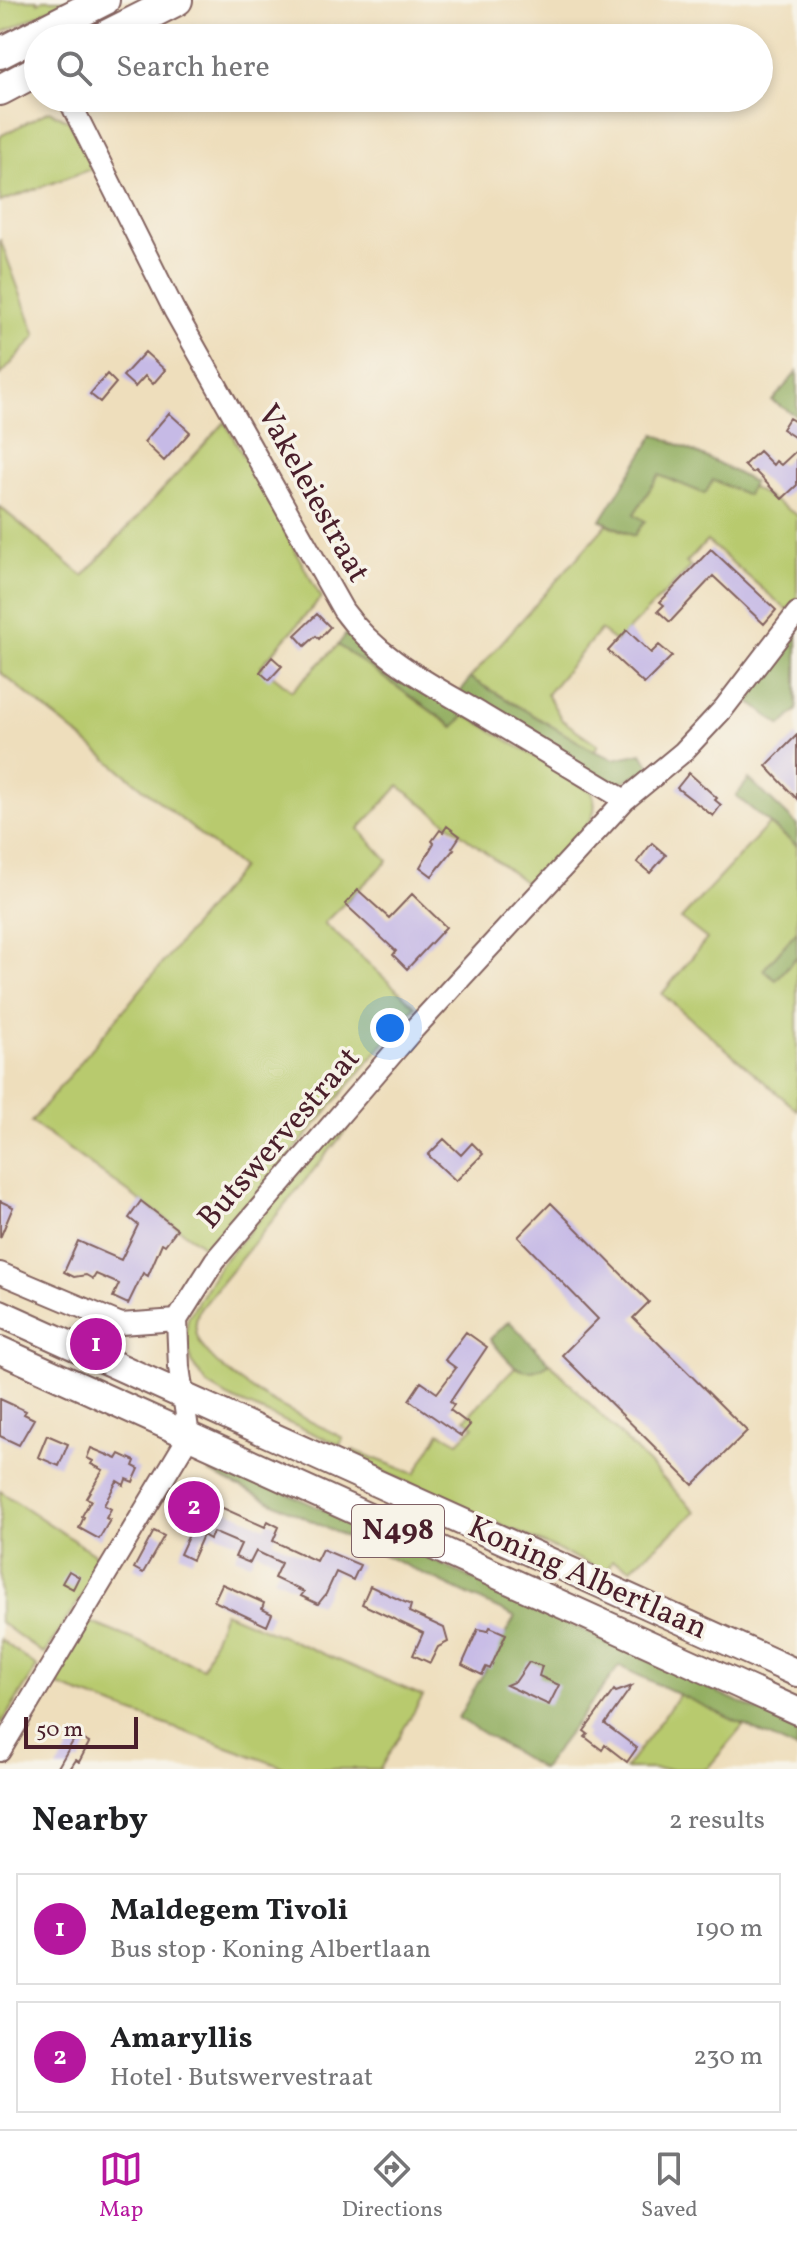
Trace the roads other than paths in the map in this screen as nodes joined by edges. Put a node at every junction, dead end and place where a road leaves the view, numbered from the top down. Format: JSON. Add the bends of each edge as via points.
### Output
{"nodes":[{"id":1,"x":104,"y":0,"type":"edge"},
{"id":2,"x":177,"y":0,"type":"edge"},
{"id":3,"x":57,"y":24,"type":"edge"},
{"id":4,"x":130,"y":24,"type":"edge"},
{"id":5,"x":24,"y":41,"type":"edge"},
{"id":6,"x":0,"y":53,"type":"edge"},
{"id":7,"x":24,"y":77,"type":"edge"},
{"id":8,"x":0,"y":90,"type":"edge"},
{"id":9,"x":75,"y":112,"type":"edge"},
{"id":10,"x":797,"y":613,"type":"edge"},
{"id":11,"x":625,"y":800,"type":"junction"},
{"id":12,"x":0,"y":1273,"type":"edge"},
{"id":13,"x":0,"y":1313,"type":"edge"},
{"id":14,"x":177,"y":1320,"type":"junction"},
{"id":15,"x":0,"y":1350,"type":"edge"},
{"id":16,"x":183,"y":1396,"type":"junction"},
{"id":17,"x":189,"y":1436,"type":"junction"},
{"id":18,"x":797,"y":1673,"type":"edge"},
{"id":19,"x":797,"y":1711,"type":"edge"},
{"id":20,"x":0,"y":1751,"type":"edge"}],
"edges":[{"from":1,"to":3,"type":"highway"},
{"from":2,"to":4,"type":"highway"},
{"from":5,"to":6,"type":"highway"},
{"from":7,"to":8,"type":"highway"},
{"from":9,"to":11,"type":"street","name":"Vakeleiestraat","via":[[174,310],[358,631],[431,684]]},
{"from":10,"to":11,"type":"street","name":"Butswervestraat","via":[[724,708],[683,752]]},
{"from":11,"to":14,"type":"street","name":"Butswervestraat","via":[[384,1064],[215,1260]]},
{"from":12,"to":14,"type":"street","via":[[121,1324]]},
{"from":13,"to":16,"type":"main road","name":"Koning Albertlaan","number":"N498"},
{"from":14,"to":16,"type":"street"},
{"from":15,"to":17,"type":"main road","name":"Koning Albertlaan","number":"N498"},
{"from":16,"to":17,"type":"street"},
{"from":16,"to":18,"type":"main road","name":"Koning Albertlaan","number":"N498"},
{"from":17,"to":19,"type":"main road","name":"Koning Albertlaan","number":"N498"},
{"from":17,"to":20,"type":"street"}]}
